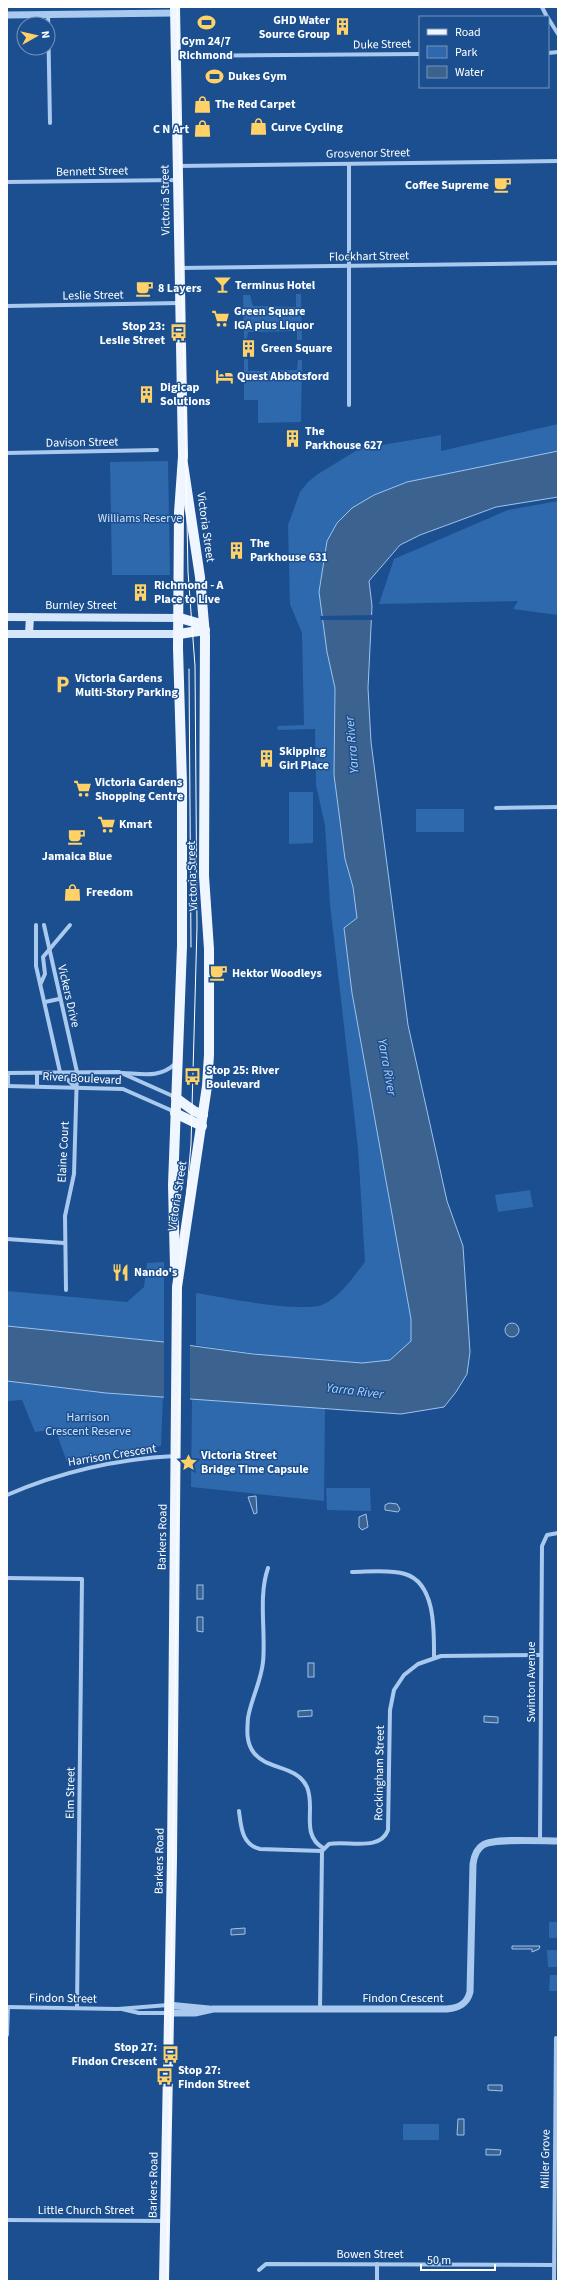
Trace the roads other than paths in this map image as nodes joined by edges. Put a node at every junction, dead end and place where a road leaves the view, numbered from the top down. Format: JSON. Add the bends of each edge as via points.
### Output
{"nodes":[{"id":1,"x":542,"y":7,"type":"edge"},
{"id":2,"x":175,"y":10,"type":"edge"},
{"id":3,"x":48,"y":14,"type":"junction"},
{"id":4,"x":7,"y":15,"type":"edge"},
{"id":5,"x":547,"y":16,"type":"edge"},
{"id":6,"x":549,"y":20,"type":"edge"},
{"id":7,"x":558,"y":34,"type":"edge"},
{"id":8,"x":419,"y":54,"type":"edge"},
{"id":9,"x":176,"y":56,"type":"junction"},
{"id":10,"x":50,"y":123,"type":"dead end"},
{"id":11,"x":558,"y":161,"type":"edge"},
{"id":12,"x":349,"y":164,"type":"junction"},
{"id":13,"x":177,"y":166,"type":"junction"},
{"id":14,"x":178,"y":180,"type":"junction"},
{"id":15,"x":7,"y":182,"type":"edge"},
{"id":16,"x":558,"y":263,"type":"edge"},
{"id":17,"x":349,"y":266,"type":"junction"},
{"id":18,"x":180,"y":268,"type":"junction"},
{"id":19,"x":180,"y":303,"type":"junction"},
{"id":20,"x":7,"y":306,"type":"edge"},
{"id":21,"x":349,"y":405,"type":"dead end"},
{"id":22,"x":157,"y":450,"type":"dead end"},
{"id":23,"x":7,"y":453,"type":"edge"},
{"id":24,"x":183,"y":464,"type":"junction"},
{"id":25,"x":30,"y":616,"type":"junction"},
{"id":26,"x":7,"y":617,"type":"edge"},
{"id":27,"x":180,"y":618,"type":"junction"},
{"id":28,"x":205,"y":628,"type":"junction"},
{"id":29,"x":7,"y":634,"type":"edge"},
{"id":30,"x":29,"y":634,"type":"junction"},
{"id":31,"x":179,"y":634,"type":"junction"},
{"id":32,"x":558,"y":807,"type":"edge"},
{"id":33,"x":496,"y":808,"type":"dead end"},
{"id":34,"x":36,"y":925,"type":"dead end"},
{"id":35,"x":44,"y":925,"type":"dead end"},
{"id":36,"x":70,"y":925,"type":"dead end"},
{"id":37,"x":48,"y":952,"type":"junction"},
{"id":38,"x":40,"y":984,"type":"junction"},
{"id":39,"x":59,"y":999,"type":"junction"},
{"id":40,"x":45,"y":1002,"type":"junction"},
{"id":41,"x":178,"y":1062,"type":"junction"},
{"id":42,"x":60,"y":1072,"type":"junction"},
{"id":43,"x":77,"y":1072,"type":"junction"},
{"id":44,"x":119,"y":1072,"type":"junction"},
{"id":45,"x":7,"y":1073,"type":"edge"},
{"id":46,"x":37,"y":1073,"type":"junction"},
{"id":47,"x":7,"y":1086,"type":"edge"},
{"id":48,"x":37,"y":1086,"type":"junction"},
{"id":49,"x":75,"y":1087,"type":"junction"},
{"id":50,"x":176,"y":1098,"type":"junction"},
{"id":51,"x":175,"y":1112,"type":"junction"},
{"id":52,"x":204,"y":1115,"type":"junction"},
{"id":53,"x":202,"y":1126,"type":"junction"},
{"id":54,"x":7,"y":1239,"type":"edge"},
{"id":55,"x":64,"y":1243,"type":"junction"},
{"id":56,"x":177,"y":1287,"type":"junction"},
{"id":57,"x":66,"y":1290,"type":"dead end"},
{"id":58,"x":176,"y":1442,"type":"joint"},
{"id":59,"x":176,"y":1456,"type":"junction"},
{"id":60,"x":7,"y":1495,"type":"edge"},
{"id":61,"x":558,"y":1532,"type":"edge"},
{"id":62,"x":268,"y":1568,"type":"dead end"},
{"id":63,"x":352,"y":1572,"type":"dead end"},
{"id":64,"x":7,"y":1578,"type":"edge"},
{"id":65,"x":541,"y":1655,"type":"junction"},
{"id":66,"x":434,"y":1657,"type":"junction"},
{"id":67,"x":239,"y":1811,"type":"dead end"},
{"id":68,"x":540,"y":1841,"type":"junction"},
{"id":69,"x":558,"y":1841,"type":"edge"},
{"id":70,"x":322,"y":1849,"type":"junction"},
{"id":71,"x":7,"y":2007,"type":"edge"},
{"id":72,"x":77,"y":2008,"type":"junction"},
{"id":73,"x":118,"y":2009,"type":"junction"},
{"id":74,"x":168,"y":2009,"type":"junction"},
{"id":75,"x":320,"y":2010,"type":"junction"},
{"id":76,"x":7,"y":2035,"type":"edge"},
{"id":77,"x":556,"y":2038,"type":"dead end"},
{"id":78,"x":7,"y":2220,"type":"edge"},
{"id":79,"x":165,"y":2221,"type":"junction"},
{"id":80,"x":377,"y":2264,"type":"junction"},
{"id":81,"x":554,"y":2265,"type":"junction"},
{"id":82,"x":259,"y":2270,"type":"dead end"},
{"id":83,"x":164,"y":2281,"type":"edge"},
{"id":84,"x":377,"y":2281,"type":"edge"},
{"id":85,"x":554,"y":2281,"type":"edge"}],
"edges":[{"from":1,"to":5,"type":"street"},
{"from":2,"to":3,"type":"street"},
{"from":2,"to":9,"type":"main road","name":"Victoria Street"},
{"from":3,"to":4,"type":"street"},
{"from":3,"to":10,"type":"street"},
{"from":6,"to":7,"type":"street"},
{"from":8,"to":9,"type":"street","name":"Duke Street"},
{"from":9,"to":13,"type":"main road","name":"Victoria Street"},
{"from":11,"to":12,"type":"street","name":"Grosvenor Street"},
{"from":12,"to":13,"type":"street","name":"Grosvenor Street"},
{"from":12,"to":17,"type":"street"},
{"from":13,"to":14,"type":"main road","name":"Victoria Street"},
{"from":14,"to":15,"type":"street","name":"Bennett Street"},
{"from":14,"to":18,"type":"main road","name":"Victoria Street"},
{"from":16,"to":17,"type":"street","name":"Flockhart Street"},
{"from":17,"to":18,"type":"street","name":"Flockhart Street"},
{"from":17,"to":21,"type":"street"},
{"from":18,"to":19,"type":"main road","name":"Victoria Street"},
{"from":19,"to":20,"type":"street","name":"Leslie Street"},
{"from":19,"to":24,"type":"main road","name":"Victoria Street"},
{"from":22,"to":23,"type":"street","name":"Davison Street"},
{"from":24,"to":27,"type":"main road","name":"Victoria Street","via":[[179,513]]},
{"from":24,"to":28,"type":"main road","name":"Victoria Street"},
{"from":25,"to":26,"type":"main road","name":"Burnley Street"},
{"from":25,"to":27,"type":"main road","name":"Burnley Street"},
{"from":25,"to":30,"type":"main road"},
{"from":27,"to":28,"type":"main road"},
{"from":27,"to":31,"type":"main road","name":"Victoria Street"},
{"from":28,"to":31,"type":"main road"},
{"from":28,"to":52,"type":"main road","name":"Victoria Street","via":[[204,876],[209,966],[208,1068]]},
{"from":29,"to":30,"type":"main road"},
{"from":30,"to":31,"type":"main road"},
{"from":31,"to":41,"type":"main road","name":"Victoria Street","via":[[182,946]]},
{"from":32,"to":33,"type":"street"},
{"from":34,"to":38,"type":"street","name":"Vickers Drive","via":[[36,964]]},
{"from":35,"to":37,"type":"street","name":"Vickers Drive"},
{"from":36,"to":37,"type":"street"},
{"from":37,"to":38,"type":"street","via":[[42,957],[45,974]]},
{"from":37,"to":39,"type":"street","name":"Vickers Drive"},
{"from":38,"to":40,"type":"street","name":"Vickers Drive"},
{"from":39,"to":40,"type":"street"},
{"from":39,"to":43,"type":"street","name":"Vickers Drive"},
{"from":40,"to":42,"type":"street","name":"Vickers Drive"},
{"from":41,"to":44,"type":"street","name":"River Boulevard","via":[[159,1074]]},
{"from":41,"to":50,"type":"main road","name":"Victoria Street"},
{"from":42,"to":43,"type":"street","name":"River Boulevard"},
{"from":42,"to":46,"type":"street","name":"River Boulevard"},
{"from":42,"to":49,"type":"street"},
{"from":43,"to":44,"type":"street","name":"River Boulevard"},
{"from":43,"to":49,"type":"street","name":"Elaine Court"},
{"from":44,"to":50,"type":"street","name":"River Boulevard"},
{"from":45,"to":46,"type":"street","name":"River Boulevard"},
{"from":45,"to":47,"type":"street"},
{"from":46,"to":48,"type":"street"},
{"from":47,"to":48,"type":"street","name":"River Boulevard"},
{"from":48,"to":49,"type":"street","name":"River Boulevard"},
{"from":49,"to":51,"type":"street","name":"River Boulevard","via":[[123,1089]]},
{"from":49,"to":55,"type":"street","name":"Elaine Court","via":[[74,1174],[65,1212]]},
{"from":50,"to":51,"type":"main road","name":"Victoria Street"},
{"from":50,"to":52,"type":"main road"},
{"from":51,"to":53,"type":"main road"},
{"from":51,"to":56,"type":"main road","name":"Victoria Street","via":[[173,1235]]},
{"from":52,"to":53,"type":"main road","name":"Victoria Street"},
{"from":53,"to":56,"type":"main road","name":"Victoria Street"},
{"from":54,"to":55,"type":"street"},
{"from":55,"to":57,"type":"street","name":"Elaine Court"},
{"from":56,"to":58,"type":"main road","name":"Victoria Street"},
{"from":58,"to":59,"type":"main road","name":"Barkers Road"},
{"from":59,"to":60,"type":"street","name":"Harrison Crescent","via":[[69,1472]]},
{"from":59,"to":74,"type":"main road","name":"Barkers Road"},
{"from":61,"to":65,"type":"street","name":"Swinton Avenue","via":[[547,1535],[542,1542]]},
{"from":62,"to":70,"type":"street","via":[[264,1584],[263,1663],[249,1713],[248,1741],[260,1759],[293,1773],[306,1784],[309,1796],[310,1834]]},
{"from":63,"to":66,"type":"street","via":[[398,1573],[410,1576],[416,1581],[430,1604]]},
{"from":64,"to":72,"type":"street","name":"Elm Street","via":[[82,1579]]},
{"from":65,"to":66,"type":"street","name":"Rockingham Street"},
{"from":65,"to":68,"type":"street","name":"Swinton Avenue"},
{"from":66,"to":70,"type":"street","name":"Rockingham Street","via":[[404,1674],[394,1690],[386,1835],[376,1842],[333,1843]]},
{"from":67,"to":70,"type":"street","via":[[244,1836],[251,1847]]},
{"from":68,"to":69,"type":"street"},
{"from":68,"to":75,"type":"street","name":"Findon Crescent","via":[[494,1841],[478,1849],[473,1864],[471,1985],[466,2002],[458,2008],[447,2009]]},
{"from":70,"to":75,"type":"street"},
{"from":71,"to":72,"type":"street","name":"Findon Street"},
{"from":71,"to":76,"type":"street"},
{"from":72,"to":73,"type":"street","name":"Findon Street"},
{"from":73,"to":74,"type":"street","name":"Findon Street"},
{"from":73,"to":74,"type":"street","name":"Findon Street","via":[[139,2013]]},
{"from":74,"to":75,"type":"street","name":"Findon Crescent","via":[[195,2006],[213,2009]]},
{"from":74,"to":79,"type":"main road","name":"Barkers Road"},
{"from":77,"to":81,"type":"street","name":"Miller Grove"},
{"from":78,"to":79,"type":"street","name":"Little Church Street"},
{"from":79,"to":83,"type":"main road","name":"Barkers Road"},
{"from":80,"to":81,"type":"street","name":"Bowen Street"},
{"from":80,"to":82,"type":"street","name":"Bowen Street","via":[[266,2264]]},
{"from":80,"to":84,"type":"street"},
{"from":81,"to":85,"type":"street","name":"Miller Grove"}]}
